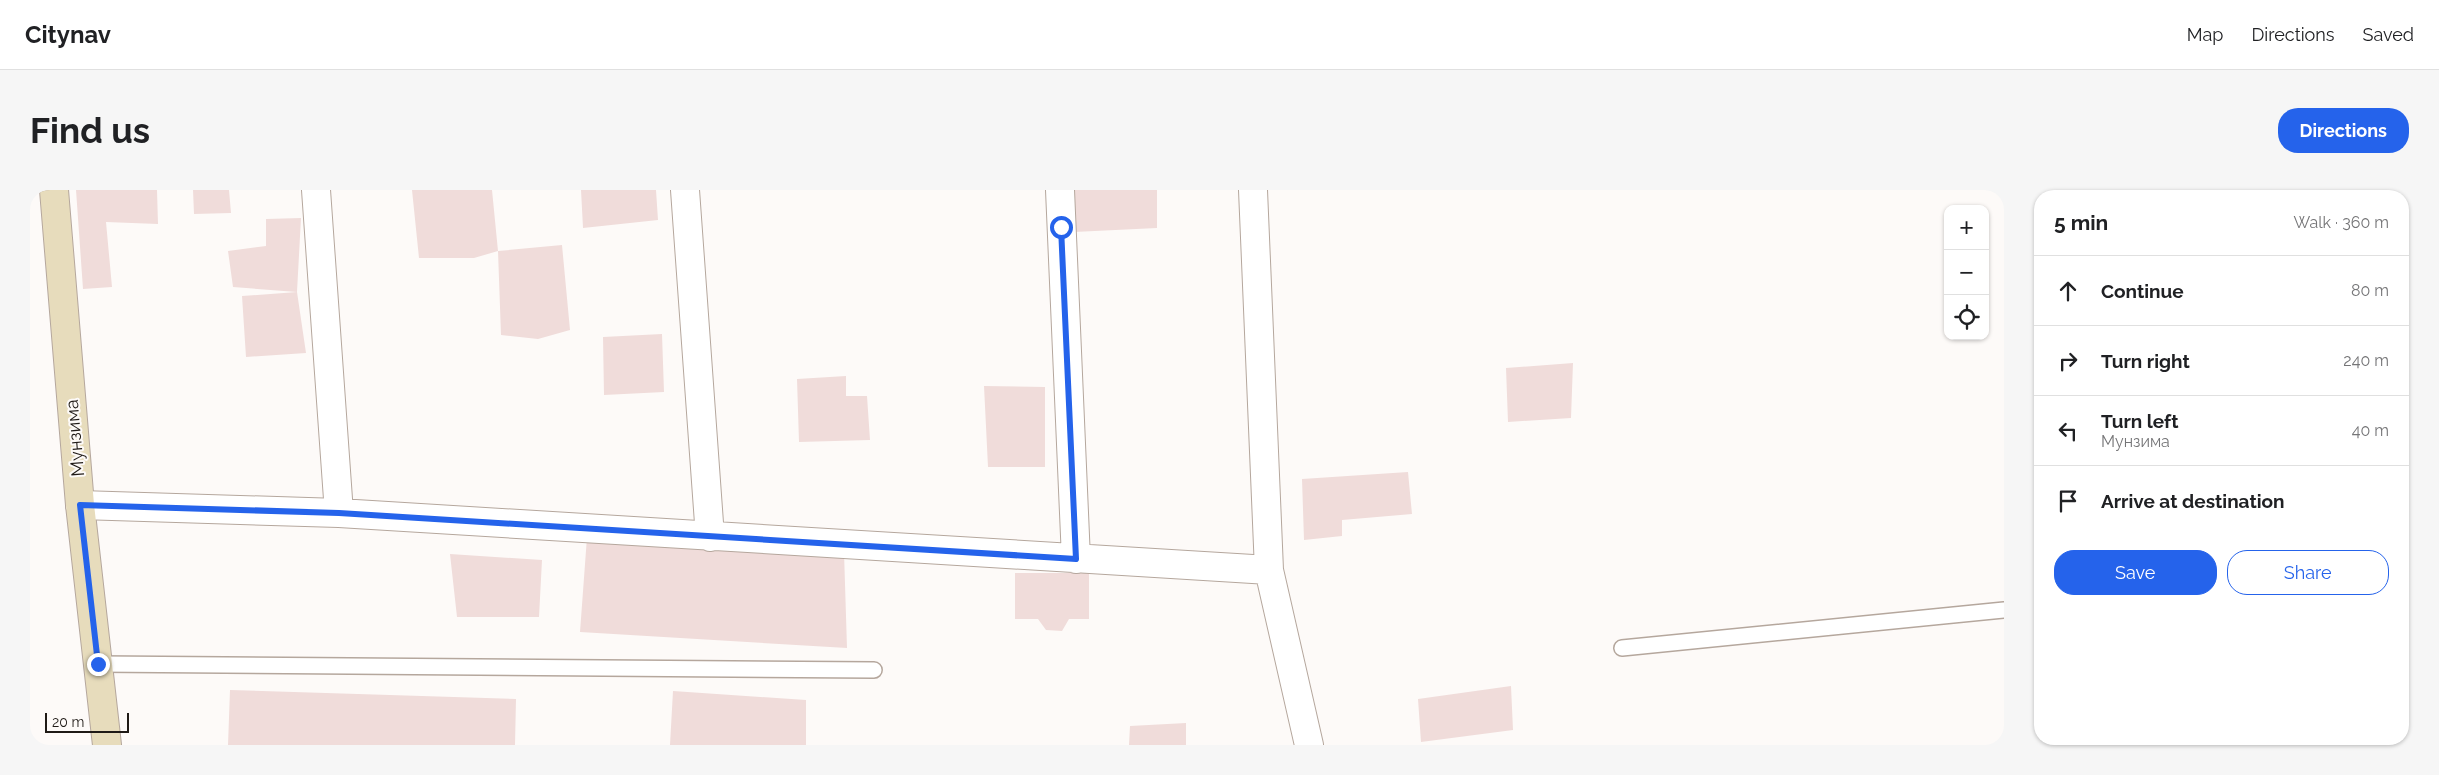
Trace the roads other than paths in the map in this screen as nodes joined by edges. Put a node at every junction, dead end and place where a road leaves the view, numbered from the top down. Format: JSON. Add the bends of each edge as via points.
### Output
{"nodes":[{"id":1,"x":54,"y":190,"type":"edge"},
{"id":2,"x":316,"y":190,"type":"edge"},
{"id":3,"x":685,"y":190,"type":"edge"},
{"id":4,"x":1060,"y":190,"type":"edge"},
{"id":5,"x":1253,"y":190,"type":"edge"},
{"id":6,"x":80,"y":505,"type":"junction"},
{"id":7,"x":339,"y":513,"type":"junction"},
{"id":8,"x":710,"y":537,"type":"junction"},
{"id":9,"x":1076,"y":559,"type":"junction"},
{"id":10,"x":1269,"y":570,"type":"junction"},
{"id":11,"x":2004,"y":610,"type":"edge"},
{"id":12,"x":1622,"y":648,"type":"dead end"},
{"id":13,"x":98,"y":664,"type":"junction"},
{"id":14,"x":874,"y":670,"type":"dead end"},
{"id":15,"x":107,"y":745,"type":"edge"},
{"id":16,"x":1309,"y":745,"type":"edge"}],
"edges":[{"from":1,"to":6,"type":"street","name":"Мунзима"},
{"from":2,"to":7,"type":"street"},
{"from":3,"to":8,"type":"street"},
{"from":4,"to":9,"type":"street"},
{"from":5,"to":10,"type":"street"},
{"from":6,"to":7,"type":"street"},
{"from":6,"to":13,"type":"street","name":"Мунзима"},
{"from":7,"to":8,"type":"street"},
{"from":8,"to":9,"type":"street"},
{"from":9,"to":10,"type":"street"},
{"from":10,"to":16,"type":"street"},
{"from":11,"to":12,"type":"lane"},
{"from":13,"to":14,"type":"lane"},
{"from":13,"to":15,"type":"street","name":"Мунзима"}]}
